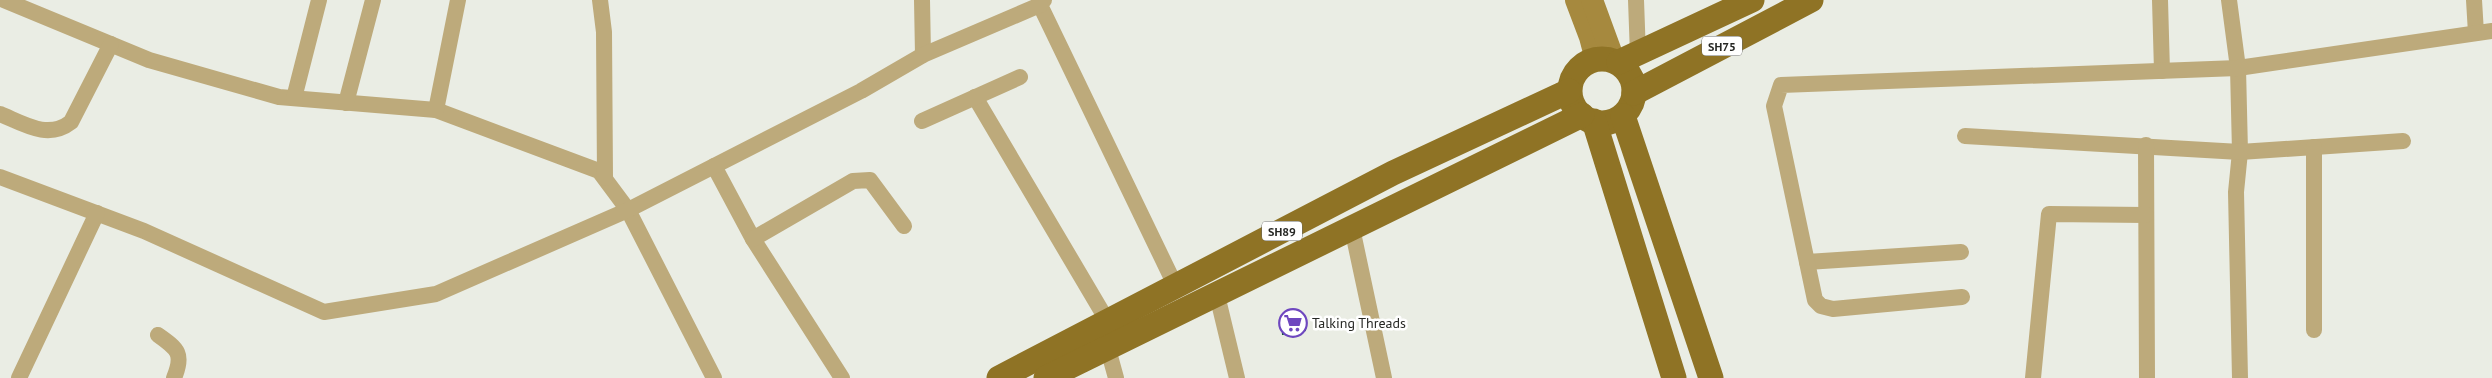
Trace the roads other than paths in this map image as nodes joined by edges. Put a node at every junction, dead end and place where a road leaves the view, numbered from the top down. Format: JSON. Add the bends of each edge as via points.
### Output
{"nodes":[{"id":1,"x":4,"y":0,"type":"edge"},
{"id":2,"x":319,"y":0,"type":"edge"},
{"id":3,"x":373,"y":0,"type":"edge"},
{"id":4,"x":458,"y":0,"type":"edge"},
{"id":5,"x":600,"y":0,"type":"edge"},
{"id":6,"x":922,"y":0,"type":"edge"},
{"id":7,"x":1576,"y":0,"type":"edge"},
{"id":8,"x":1592,"y":0,"type":"edge"},
{"id":9,"x":1636,"y":0,"type":"edge"},
{"id":10,"x":1752,"y":0,"type":"edge"},
{"id":11,"x":1811,"y":0,"type":"edge"},
{"id":12,"x":2160,"y":0,"type":"edge"},
{"id":13,"x":2229,"y":0,"type":"edge"},
{"id":14,"x":2474,"y":0,"type":"edge"},
{"id":15,"x":1042,"y":2,"type":"edge"},
{"id":16,"x":2484,"y":32,"type":"edge"},
{"id":17,"x":111,"y":44,"type":"junction"},
{"id":18,"x":923,"y":55,"type":"junction"},
{"id":19,"x":1617,"y":59,"type":"junction"},
{"id":20,"x":2238,"y":68,"type":"junction"},
{"id":21,"x":2162,"y":71,"type":"junction"},
{"id":22,"x":1020,"y":77,"type":"dead end"},
{"id":23,"x":1569,"y":91,"type":"junction"},
{"id":24,"x":1634,"y":93,"type":"junction"},
{"id":25,"x":975,"y":97,"type":"junction"},
{"id":26,"x":294,"y":98,"type":"junction"},
{"id":27,"x":346,"y":103,"type":"junction"},
{"id":28,"x":436,"y":110,"type":"junction"},
{"id":29,"x":0,"y":114,"type":"edge"},
{"id":30,"x":1623,"y":116,"type":"junction"},
{"id":31,"x":1588,"y":118,"type":"junction"},
{"id":32,"x":922,"y":120,"type":"dead end"},
{"id":33,"x":1965,"y":136,"type":"dead end"},
{"id":34,"x":2404,"y":141,"type":"dead end"},
{"id":35,"x":2146,"y":145,"type":"junction"},
{"id":36,"x":2314,"y":147,"type":"junction"},
{"id":37,"x":2240,"y":152,"type":"junction"},
{"id":38,"x":714,"y":166,"type":"junction"},
{"id":39,"x":0,"y":177,"type":"edge"},
{"id":40,"x":605,"y":178,"type":"junction"},
{"id":41,"x":628,"y":210,"type":"junction"},
{"id":42,"x":97,"y":213,"type":"junction"},
{"id":43,"x":2146,"y":215,"type":"junction"},
{"id":44,"x":904,"y":226,"type":"dead end"},
{"id":45,"x":1352,"y":228,"type":"junction"},
{"id":46,"x":753,"y":239,"type":"junction"},
{"id":47,"x":1961,"y":252,"type":"dead end"},
{"id":48,"x":1807,"y":262,"type":"junction"},
{"id":49,"x":1176,"y":287,"type":"junction"},
{"id":50,"x":1217,"y":295,"type":"junction"},
{"id":51,"x":1962,"y":297,"type":"dead end"},
{"id":52,"x":1108,"y":322,"type":"junction"},
{"id":53,"x":2314,"y":330,"type":"dead end"},
{"id":54,"x":158,"y":335,"type":"dead end"},
{"id":55,"x":1108,"y":348,"type":"junction"},
{"id":56,"x":19,"y":378,"type":"edge"},
{"id":57,"x":174,"y":378,"type":"edge"},
{"id":58,"x":714,"y":378,"type":"edge"},
{"id":59,"x":842,"y":378,"type":"edge"},
{"id":60,"x":999,"y":378,"type":"edge"},
{"id":61,"x":1046,"y":378,"type":"edge"},
{"id":62,"x":1116,"y":378,"type":"edge"},
{"id":63,"x":1237,"y":378,"type":"edge"},
{"id":64,"x":1384,"y":378,"type":"edge"},
{"id":65,"x":1674,"y":378,"type":"edge"},
{"id":66,"x":1711,"y":378,"type":"edge"},
{"id":67,"x":2033,"y":378,"type":"edge"},
{"id":68,"x":2147,"y":378,"type":"edge"},
{"id":69,"x":2240,"y":378,"type":"edge"}],
"edges":[{"from":1,"to":17,"type":"street"},
{"from":2,"to":26,"type":"street"},
{"from":3,"to":27,"type":"street"},
{"from":4,"to":28,"type":"street"},
{"from":5,"to":40,"type":"street","via":[[604,32]]},
{"from":6,"to":18,"type":"street"},
{"from":7,"to":19,"type":"street","via":[[1590,36]]},
{"from":8,"to":19,"type":"street"},
{"from":9,"to":19,"type":"street"},
{"from":10,"to":19,"type":"main road","number":"SH75"},
{"from":11,"to":24,"type":"main road","number":"SH75"},
{"from":12,"to":21,"type":"street"},
{"from":13,"to":20,"type":"street"},
{"from":14,"to":16,"type":"street"},
{"from":15,"to":18,"type":"street"},
{"from":15,"to":49,"type":"street"},
{"from":16,"to":20,"type":"street"},
{"from":17,"to":26,"type":"street","via":[[158,62],[279,97]]},
{"from":17,"to":29,"type":"street","via":[[71,122],[60,130],[40,130]]},
{"from":18,"to":38,"type":"street","via":[[861,91]]},
{"from":19,"to":23,"type":"main road","via":[[1588,61],[1574,73]]},
{"from":19,"to":24,"type":"main road","via":[[1634,81]]},
{"from":20,"to":21,"type":"street"},
{"from":20,"to":37,"type":"street"},
{"from":21,"to":48,"type":"street","via":[[1781,85],[1774,106]]},
{"from":22,"to":25,"type":"street"},
{"from":23,"to":31,"type":"main road","via":[[1574,108]]},
{"from":23,"to":49,"type":"main road","number":"SH89","via":[[1393,173]]},
{"from":24,"to":30,"type":"main road"},
{"from":25,"to":32,"type":"street"},
{"from":25,"to":52,"type":"street"},
{"from":26,"to":27,"type":"street"},
{"from":27,"to":28,"type":"street"},
{"from":28,"to":40,"type":"street","via":[[600,171]]},
{"from":30,"to":31,"type":"main road","via":[[1607,124]]},
{"from":30,"to":66,"type":"main road"},
{"from":31,"to":45,"type":"main road","number":"SH89"},
{"from":31,"to":65,"type":"main road"},
{"from":33,"to":35,"type":"street"},
{"from":34,"to":36,"type":"street"},
{"from":35,"to":37,"type":"street"},
{"from":35,"to":43,"type":"street"},
{"from":36,"to":37,"type":"street"},
{"from":36,"to":53,"type":"street"},
{"from":37,"to":69,"type":"street","via":[[2236,192]]},
{"from":38,"to":41,"type":"street"},
{"from":38,"to":46,"type":"street"},
{"from":39,"to":42,"type":"street"},
{"from":40,"to":41,"type":"street"},
{"from":41,"to":42,"type":"street","via":[[436,294],[324,312]]},
{"from":41,"to":58,"type":"street"},
{"from":42,"to":56,"type":"street"},
{"from":43,"to":67,"type":"street","via":[[2049,214]]},
{"from":43,"to":68,"type":"street"},
{"from":44,"to":46,"type":"street","via":[[870,180],[861,179]]},
{"from":45,"to":50,"type":"main road","number":"SH89"},
{"from":45,"to":64,"type":"street"},
{"from":46,"to":59,"type":"street"},
{"from":47,"to":48,"type":"street"},
{"from":48,"to":51,"type":"street","via":[[1815,300],[1821,306],[1833,309]]},
{"from":49,"to":52,"type":"main road","number":"SH89"},
{"from":50,"to":55,"type":"main road","number":"SH89"},
{"from":50,"to":63,"type":"street"},
{"from":52,"to":60,"type":"main road","number":"SH89"},
{"from":54,"to":57,"type":"street","via":[[176,347],[179,358]]},
{"from":55,"to":61,"type":"main road","number":"SH89"},
{"from":55,"to":62,"type":"street"}]}
